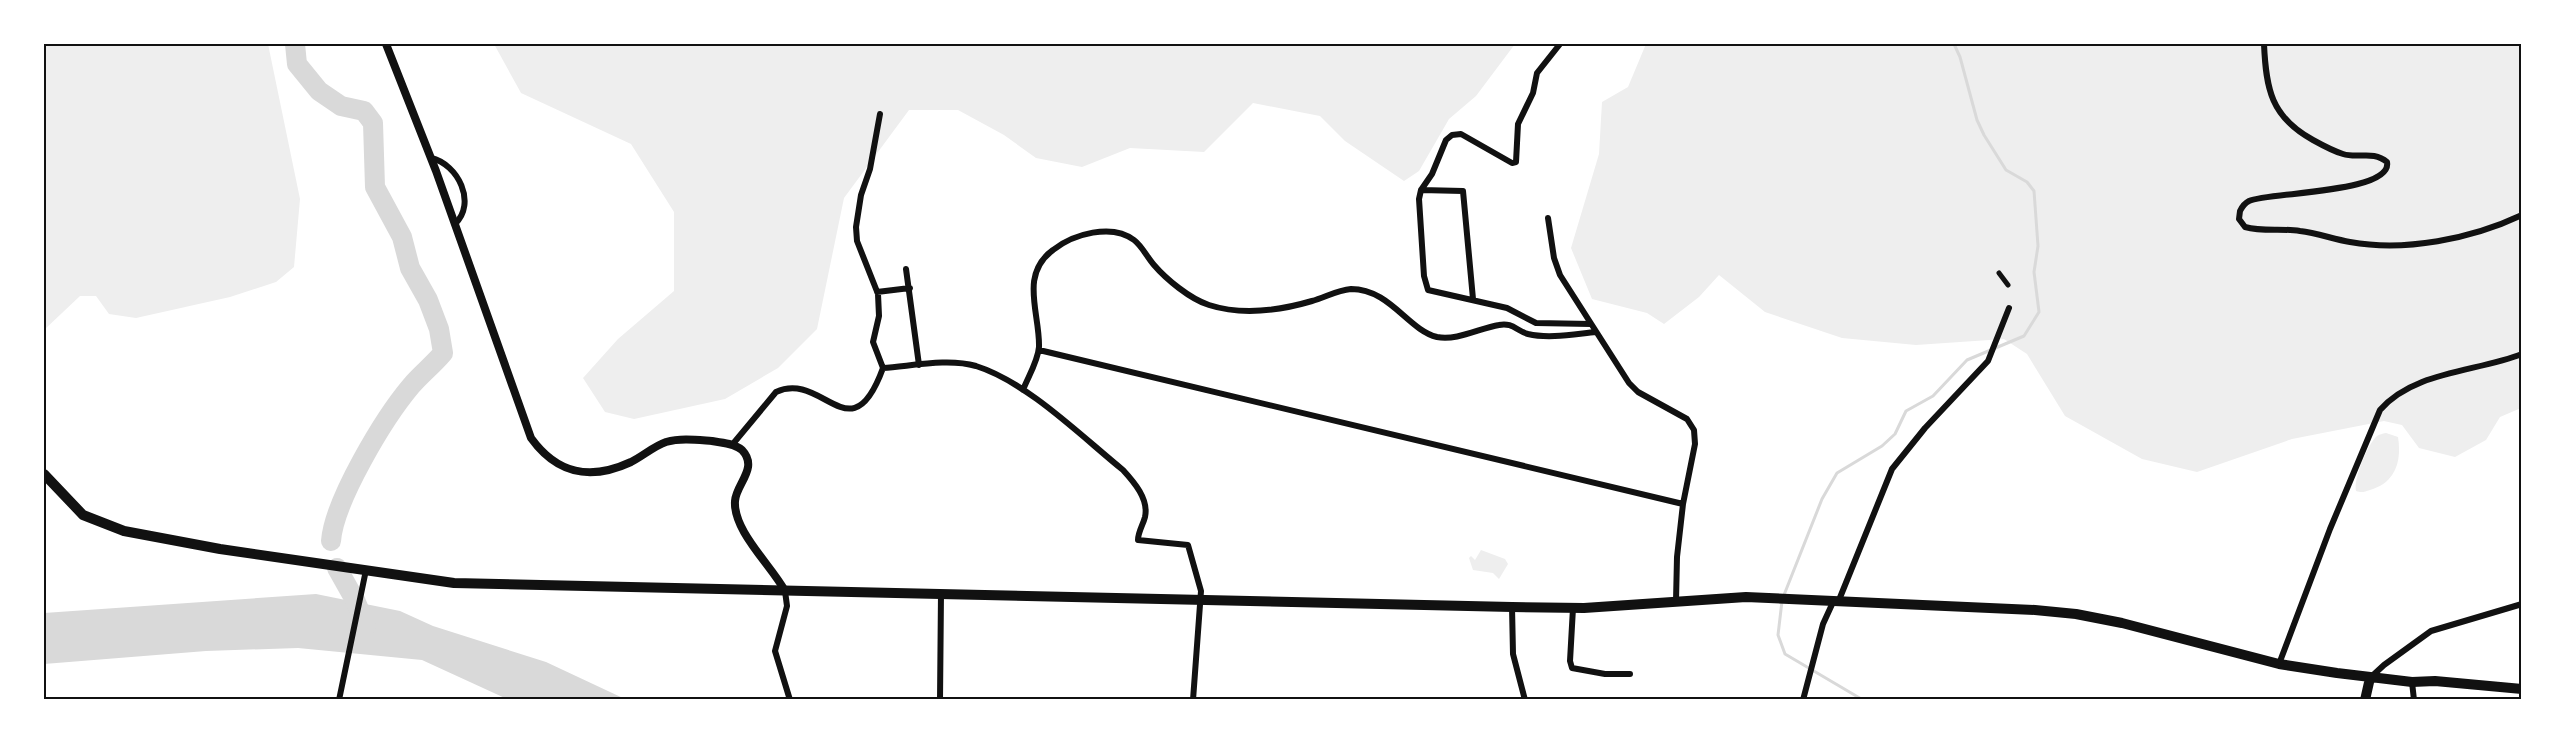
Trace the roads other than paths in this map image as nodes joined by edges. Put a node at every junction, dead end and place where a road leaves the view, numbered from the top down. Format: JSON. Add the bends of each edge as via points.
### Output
{"nodes":[{"id":1,"x":386,"y":44,"type":"edge"},
{"id":2,"x":1560,"y":44,"type":"edge"},
{"id":3,"x":2264,"y":44,"type":"edge"},
{"id":4,"x":880,"y":114,"type":"dead end"},
{"id":5,"x":431,"y":158,"type":"junction"},
{"id":6,"x":1421,"y":190,"type":"junction"},
{"id":7,"x":2522,"y":215,"type":"edge"},
{"id":8,"x":1548,"y":218,"type":"dead end"},
{"id":9,"x":455,"y":224,"type":"junction"},
{"id":10,"x":906,"y":269,"type":"dead end"},
{"id":11,"x":1999,"y":273,"type":"dead end"},
{"id":12,"x":2008,"y":285,"type":"dead end"},
{"id":13,"x":909,"y":288,"type":"junction"},
{"id":14,"x":877,"y":292,"type":"junction"},
{"id":15,"x":1473,"y":299,"type":"junction"},
{"id":16,"x":2009,"y":308,"type":"dead end"},
{"id":17,"x":1591,"y":324,"type":"junction"},
{"id":18,"x":1596,"y":332,"type":"junction"},
{"id":19,"x":1039,"y":350,"type":"junction"},
{"id":20,"x":2522,"y":354,"type":"edge"},
{"id":21,"x":919,"y":365,"type":"junction"},
{"id":22,"x":884,"y":368,"type":"junction"},
{"id":23,"x":1023,"y":390,"type":"junction"},
{"id":24,"x":732,"y":445,"type":"junction"},
{"id":25,"x":44,"y":474,"type":"edge"},
{"id":26,"x":1683,"y":504,"type":"junction"},
{"id":27,"x":365,"y":575,"type":"junction"},
{"id":28,"x":785,"y":591,"type":"junction"},
{"id":29,"x":941,"y":594,"type":"junction"},
{"id":30,"x":1199,"y":599,"type":"junction"},
{"id":31,"x":1837,"y":599,"type":"junction"},
{"id":32,"x":1676,"y":601,"type":"junction"},
{"id":33,"x":2522,"y":604,"type":"edge"},
{"id":34,"x":1512,"y":608,"type":"junction"},
{"id":35,"x":1573,"y":608,"type":"junction"},
{"id":36,"x":2279,"y":664,"type":"junction"},
{"id":37,"x":1630,"y":674,"type":"dead end"},
{"id":38,"x":2370,"y":678,"type":"junction"},
{"id":39,"x":2412,"y":682,"type":"junction"},
{"id":40,"x":2522,"y":689,"type":"edge"},
{"id":41,"x":339,"y":698,"type":"edge"},
{"id":42,"x":789,"y":699,"type":"edge"},
{"id":43,"x":940,"y":699,"type":"edge"},
{"id":44,"x":1193,"y":699,"type":"edge"},
{"id":45,"x":1525,"y":699,"type":"edge"},
{"id":46,"x":1803,"y":699,"type":"edge"},
{"id":47,"x":2365,"y":699,"type":"edge"},
{"id":48,"x":2414,"y":699,"type":"edge"}],
"edges":[{"from":1,"to":5,"type":"street"},
{"from":2,"to":6,"type":"street","via":[[1537,73],[1533,93],[1518,124],[1516,162],[1456,134],[1446,140]]},
{"from":3,"to":7,"type":"street","via":[[2268,82],[2282,117],[2303,135],[2344,155],[2376,156],[2387,162],[2388,167],[2374,180],[2251,200],[2240,211],[2239,219],[2245,227],[2304,231],[2362,243],[2403,244],[2463,237]]},
{"from":4,"to":14,"type":"street","via":[[855,227]]},
{"from":5,"to":9,"type":"street"},
{"from":5,"to":9,"type":"street","via":[[448,165],[462,187],[464,209]]},
{"from":6,"to":15,"type":"street","via":[[1426,287],[1433,292]]},
{"from":6,"to":15,"type":"street","via":[[1463,191]]},
{"from":8,"to":17,"type":"street","via":[[1560,275]]},
{"from":9,"to":24,"type":"street","via":[[531,438],[552,462],[578,472],[594,472],[630,462],[668,442],[698,440]]},
{"from":10,"to":13,"type":"street"},
{"from":11,"to":12,"type":"street"},
{"from":13,"to":14,"type":"street"},
{"from":13,"to":21,"type":"street"},
{"from":14,"to":22,"type":"street","via":[[879,316],[873,342]]},
{"from":15,"to":17,"type":"street","via":[[1507,308],[1536,323]]},
{"from":16,"to":31,"type":"street","via":[[1988,361],[1892,469]]},
{"from":17,"to":18,"type":"street"},
{"from":18,"to":19,"type":"street","via":[[1532,334],[1506,324],[1439,337],[1388,301],[1351,289],[1267,311],[1222,308],[1203,302],[1167,277],[1135,240],[1113,232],[1095,232],[1052,250],[1034,276],[1032,293]]},
{"from":18,"to":26,"type":"street","via":[[1633,389],[1687,419],[1694,430],[1695,444]]},
{"from":19,"to":23,"type":"street"},
{"from":19,"to":26,"type":"street"},
{"from":20,"to":36,"type":"street","via":[[2412,386],[2380,410]]},
{"from":21,"to":22,"type":"street"},
{"from":21,"to":23,"type":"street","via":[[976,366]]},
{"from":22,"to":24,"type":"street","via":[[865,404],[856,409],[809,393],[790,389],[776,392]]},
{"from":23,"to":30,"type":"street","via":[[1134,482],[1145,511],[1138,540],[1188,545],[1200,586]]},
{"from":24,"to":28,"type":"street","via":[[742,451],[748,465],[735,499],[738,520]]},
{"from":25,"to":27,"type":"highway","via":[[83,515],[124,531]]},
{"from":26,"to":32,"type":"street"},
{"from":27,"to":28,"type":"highway","via":[[454,583]]},
{"from":27,"to":41,"type":"street"},
{"from":28,"to":29,"type":"highway"},
{"from":28,"to":42,"type":"street","via":[[787,606],[775,651]]},
{"from":29,"to":30,"type":"highway"},
{"from":29,"to":43,"type":"street"},
{"from":30,"to":34,"type":"highway"},
{"from":30,"to":44,"type":"street"},
{"from":31,"to":32,"type":"highway","via":[[1746,597]]},
{"from":31,"to":36,"type":"highway","via":[[2078,614]]},
{"from":31,"to":46,"type":"street","via":[[1824,624]]},
{"from":32,"to":35,"type":"highway"},
{"from":33,"to":38,"type":"street","via":[[2431,631]]},
{"from":34,"to":35,"type":"highway"},
{"from":34,"to":45,"type":"street","via":[[1513,654]]},
{"from":35,"to":37,"type":"street","via":[[1572,668]]},
{"from":36,"to":38,"type":"highway"},
{"from":38,"to":39,"type":"highway"},
{"from":38,"to":47,"type":"highway"},
{"from":39,"to":40,"type":"highway"},
{"from":39,"to":48,"type":"street"}]}
